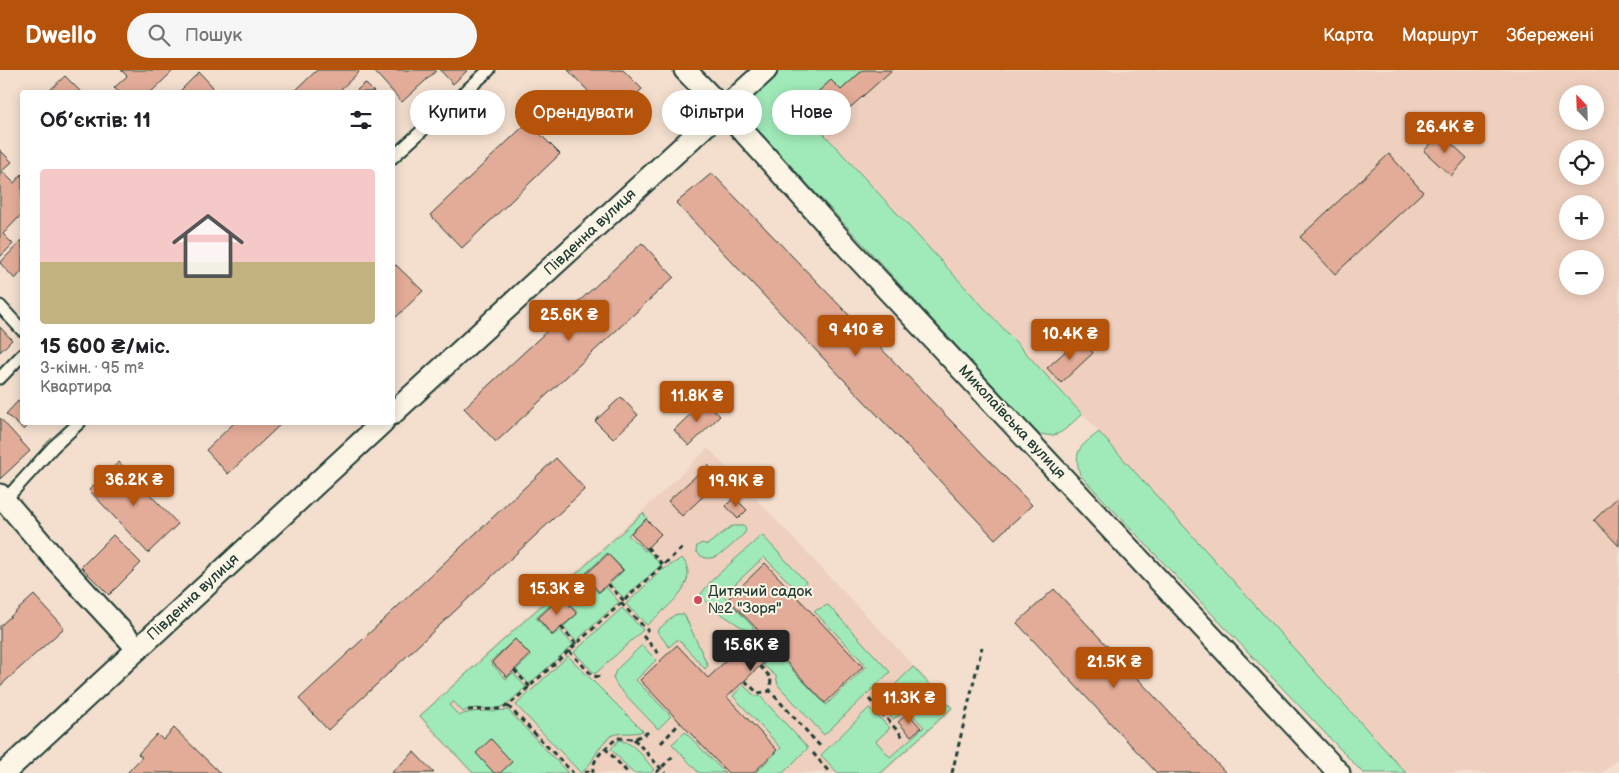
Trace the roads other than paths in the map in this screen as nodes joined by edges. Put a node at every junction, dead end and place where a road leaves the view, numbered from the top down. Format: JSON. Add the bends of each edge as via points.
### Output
{"nodes":[{"id":1,"x":489,"y":70,"type":"edge"},
{"id":2,"x":685,"y":70,"type":"edge"},
{"id":3,"x":766,"y":70,"type":"edge"},
{"id":4,"x":704,"y":90,"type":"edge"},
{"id":5,"x":745,"y":90,"type":"edge"},
{"id":6,"x":697,"y":135,"type":"edge"},
{"id":7,"x":747,"y":135,"type":"edge"},
{"id":8,"x":395,"y":155,"type":"edge"},
{"id":9,"x":0,"y":306,"type":"edge"},
{"id":10,"x":20,"y":328,"type":"edge"},
{"id":11,"x":20,"y":357,"type":"edge"},
{"id":12,"x":0,"y":378,"type":"edge"},
{"id":13,"x":395,"y":411,"type":"edge"},
{"id":14,"x":77,"y":425,"type":"edge"},
{"id":15,"x":380,"y":425,"type":"edge"},
{"id":16,"x":2,"y":497,"type":"edge"},
{"id":17,"x":137,"y":648,"type":"junction"},
{"id":18,"x":4,"y":773,"type":"edge"},
{"id":19,"x":1339,"y":773,"type":"edge"}],
"edges":[{"from":1,"to":8,"type":"lane"},
{"from":2,"to":4,"type":"street","name":"Миколаївська вулиця"},
{"from":3,"to":5,"type":"street","name":"Південна вулиця"},
{"from":6,"to":13,"type":"street","name":"Південна вулиця"},
{"from":7,"to":19,"type":"street","name":"Миколаївська вулиця"},
{"from":9,"to":10,"type":"lane"},
{"from":11,"to":12,"type":"lane"},
{"from":14,"to":16,"type":"lane"},
{"from":15,"to":17,"type":"street","name":"Південна вулиця"},
{"from":16,"to":17,"type":"street"},
{"from":17,"to":18,"type":"street","name":"Південна вулиця"}]}
